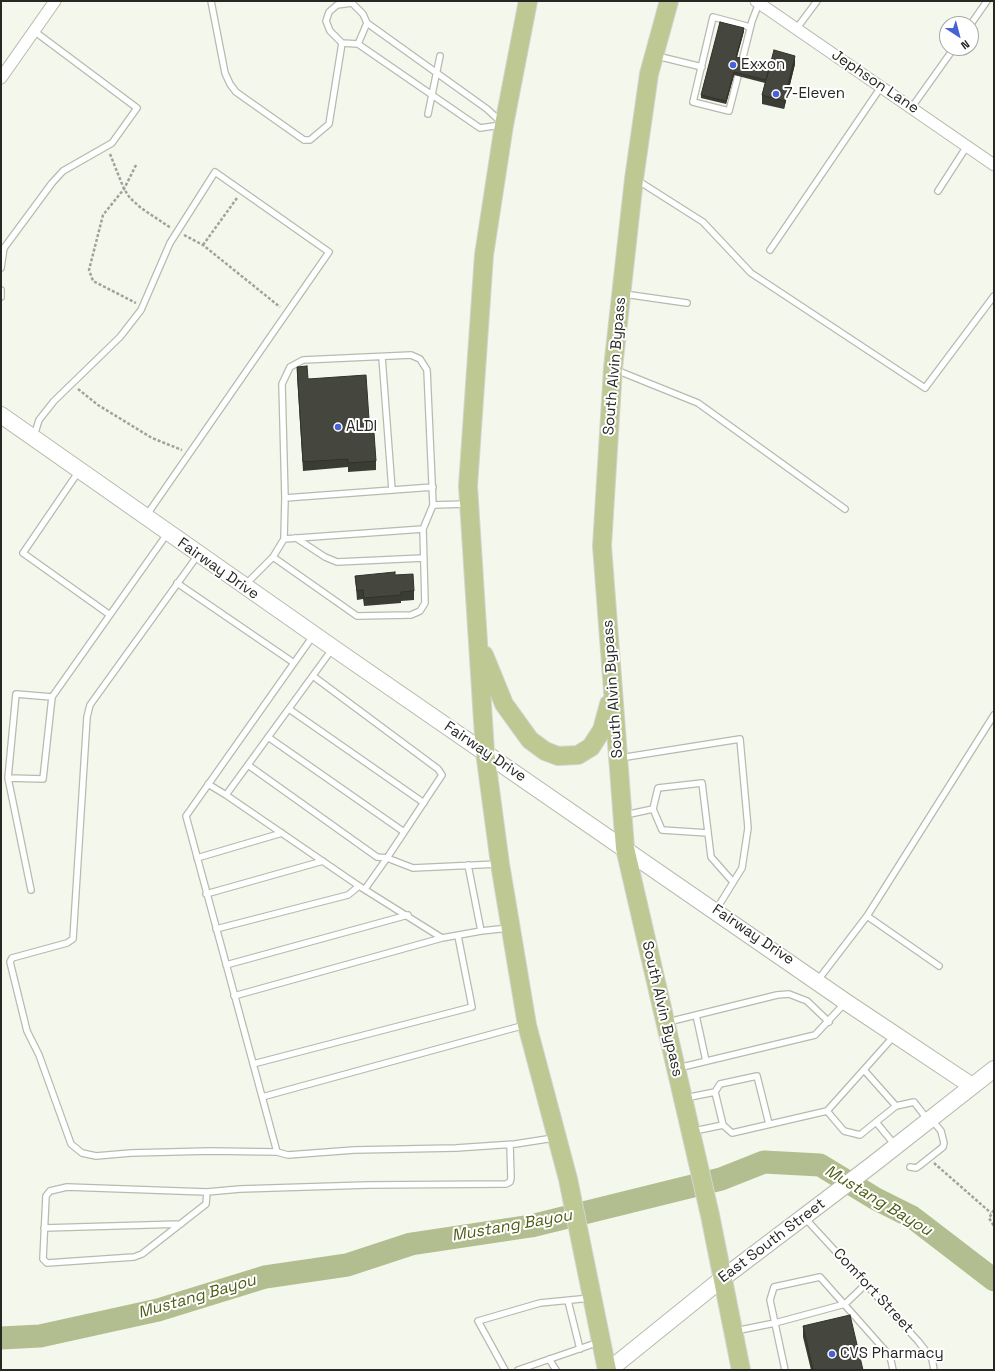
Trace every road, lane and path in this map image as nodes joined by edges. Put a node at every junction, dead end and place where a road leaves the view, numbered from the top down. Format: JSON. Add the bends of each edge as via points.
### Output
{"nodes":[{"id":1,"x":55,"y":1,"type":"edge"},
{"id":2,"x":211,"y":1,"type":"edge"},
{"id":3,"x":528,"y":1,"type":"edge"},
{"id":4,"x":669,"y":1,"type":"edge"},
{"id":5,"x":817,"y":1,"type":"edge"},
{"id":6,"x":986,"y":1,"type":"edge"},
{"id":7,"x":352,"y":2,"type":"edge"},
{"id":8,"x":758,"y":2,"type":"edge"},
{"id":9,"x":976,"y":16,"type":"edge"},
{"id":10,"x":366,"y":23,"type":"junction"},
{"id":11,"x":750,"y":27,"type":"junction"},
{"id":12,"x":797,"y":28,"type":"junction"},
{"id":13,"x":34,"y":31,"type":"junction"},
{"id":14,"x":709,"y":38,"type":"junction"},
{"id":15,"x":716,"y":40,"type":"edge"},
{"id":16,"x":342,"y":43,"type":"junction"},
{"id":17,"x":358,"y":44,"type":"junction"},
{"id":18,"x":706,"y":51,"type":"junction"},
{"id":19,"x":713,"y":52,"type":"edge"},
{"id":20,"x":440,"y":56,"type":"dead end"},
{"id":21,"x":654,"y":56,"type":"junction"},
{"id":22,"x":948,"y":56,"type":"edge"},
{"id":23,"x":740,"y":60,"type":"edge"},
{"id":24,"x":701,"y":69,"type":"junction"},
{"id":25,"x":707,"y":73,"type":"edge"},
{"id":26,"x":437,"y":74,"type":"junction"},
{"id":27,"x":1,"y":78,"type":"edge"},
{"id":28,"x":736,"y":78,"type":"dead end"},
{"id":29,"x":881,"y":87,"type":"junction"},
{"id":30,"x":432,"y":96,"type":"junction"},
{"id":31,"x":912,"y":107,"type":"junction"},
{"id":32,"x":428,"y":114,"type":"dead end"},
{"id":33,"x":504,"y":125,"type":"junction"},
{"id":34,"x":107,"y":146,"type":"junction"},
{"id":35,"x":967,"y":146,"type":"junction"},
{"id":36,"x":994,"y":164,"type":"edge"},
{"id":37,"x":136,"y":165,"type":"dead end"},
{"id":38,"x":634,"y":178,"type":"junction"},
{"id":39,"x":124,"y":189,"type":"junction"},
{"id":40,"x":242,"y":191,"type":"junction"},
{"id":41,"x":938,"y":191,"type":"dead end"},
{"id":42,"x":177,"y":232,"type":"junction"},
{"id":43,"x":202,"y":245,"type":"junction"},
{"id":44,"x":770,"y":250,"type":"dead end"},
{"id":45,"x":1,"y":268,"type":"edge"},
{"id":46,"x":1,"y":290,"type":"edge"},
{"id":47,"x":621,"y":293,"type":"junction"},
{"id":48,"x":994,"y":296,"type":"edge"},
{"id":49,"x":1,"y":297,"type":"edge"},
{"id":50,"x":687,"y":303,"type":"dead end"},
{"id":51,"x":142,"y":306,"type":"junction"},
{"id":52,"x":287,"y":312,"type":"junction"},
{"id":53,"x":382,"y":357,"type":"junction"},
{"id":54,"x":613,"y":368,"type":"junction"},
{"id":55,"x":72,"y":385,"type":"junction"},
{"id":56,"x":1,"y":416,"type":"edge"},
{"id":57,"x":34,"y":437,"type":"junction"},
{"id":58,"x":190,"y":454,"type":"junction"},
{"id":59,"x":79,"y":471,"type":"junction"},
{"id":60,"x":433,"y":487,"type":"junction"},
{"id":61,"x":392,"y":490,"type":"junction"},
{"id":62,"x":285,"y":498,"type":"junction"},
{"id":63,"x":470,"y":504,"type":"junction"},
{"id":64,"x":433,"y":505,"type":"junction"},
{"id":65,"x":845,"y":509,"type":"dead end"},
{"id":66,"x":145,"y":518,"type":"junction"},
{"id":67,"x":423,"y":529,"type":"junction"},
{"id":68,"x":167,"y":533,"type":"junction"},
{"id":69,"x":296,"y":538,"type":"junction"},
{"id":70,"x":284,"y":539,"type":"junction"},
{"id":71,"x":198,"y":554,"type":"junction"},
{"id":72,"x":273,"y":558,"type":"junction"},
{"id":73,"x":424,"y":558,"type":"junction"},
{"id":74,"x":177,"y":584,"type":"junction"},
{"id":75,"x":244,"y":586,"type":"junction"},
{"id":76,"x":110,"y":615,"type":"junction"},
{"id":77,"x":314,"y":635,"type":"junction"},
{"id":78,"x":478,"y":642,"type":"junction"},
{"id":79,"x":333,"y":648,"type":"junction"},
{"id":80,"x":294,"y":663,"type":"junction"},
{"id":81,"x":313,"y":676,"type":"junction"},
{"id":82,"x":613,"y":690,"type":"junction"},
{"id":83,"x":52,"y":697,"type":"junction"},
{"id":84,"x":289,"y":709,"type":"junction"},
{"id":85,"x":994,"y":715,"type":"edge"},
{"id":86,"x":268,"y":737,"type":"junction"},
{"id":87,"x":485,"y":752,"type":"junction"},
{"id":88,"x":618,"y":758,"type":"junction"},
{"id":89,"x":248,"y":765,"type":"junction"},
{"id":90,"x":8,"y":778,"type":"junction"},
{"id":91,"x":208,"y":784,"type":"junction"},
{"id":92,"x":226,"y":795,"type":"junction"},
{"id":93,"x":424,"y":803,"type":"junction"},
{"id":94,"x":653,"y":809,"type":"junction"},
{"id":95,"x":622,"y":816,"type":"junction"},
{"id":96,"x":404,"y":832,"type":"junction"},
{"id":97,"x":282,"y":833,"type":"junction"},
{"id":98,"x":708,"y":833,"type":"junction"},
{"id":99,"x":624,"y":848,"type":"junction"},
{"id":100,"x":197,"y":858,"type":"junction"},
{"id":101,"x":387,"y":858,"type":"junction"},
{"id":102,"x":323,"y":861,"type":"junction"},
{"id":103,"x":500,"y":864,"type":"junction"},
{"id":104,"x":468,"y":865,"type":"junction"},
{"id":105,"x":733,"y":882,"type":"junction"},
{"id":106,"x":362,"y":887,"type":"junction"},
{"id":107,"x":31,"y":890,"type":"dead end"},
{"id":108,"x":206,"y":894,"type":"junction"},
{"id":109,"x":716,"y":910,"type":"junction"},
{"id":110,"x":408,"y":915,"type":"junction"},
{"id":111,"x":867,"y":916,"type":"junction"},
{"id":112,"x":510,"y":928,"type":"junction"},
{"id":113,"x":216,"y":929,"type":"junction"},
{"id":114,"x":481,"y":931,"type":"junction"},
{"id":115,"x":458,"y":936,"type":"junction"},
{"id":116,"x":442,"y":938,"type":"junction"},
{"id":117,"x":226,"y":965,"type":"junction"},
{"id":118,"x":939,"y":966,"type":"dead end"},
{"id":119,"x":818,"y":981,"type":"junction"},
{"id":120,"x":234,"y":996,"type":"junction"},
{"id":121,"x":846,"y":1002,"type":"junction"},
{"id":122,"x":696,"y":1015,"type":"junction"},
{"id":123,"x":829,"y":1022,"type":"junction"},
{"id":124,"x":665,"y":1023,"type":"junction"},
{"id":125,"x":527,"y":1025,"type":"junction"},
{"id":126,"x":896,"y":1035,"type":"junction"},
{"id":127,"x":706,"y":1061,"type":"junction"},
{"id":128,"x":253,"y":1064,"type":"junction"},
{"id":129,"x":676,"y":1068,"type":"junction"},
{"id":130,"x":994,"y":1069,"type":"edge"},
{"id":131,"x":864,"y":1070,"type":"junction"},
{"id":132,"x":972,"y":1086,"type":"junction"},
{"id":133,"x":714,"y":1092,"type":"junction"},
{"id":134,"x":262,"y":1097,"type":"junction"},
{"id":135,"x":683,"y":1099,"type":"junction"},
{"id":136,"x":896,"y":1106,"type":"junction"},
{"id":137,"x":827,"y":1111,"type":"junction"},
{"id":138,"x":930,"y":1119,"type":"junction"},
{"id":139,"x":876,"y":1122,"type":"junction"},
{"id":140,"x":769,"y":1124,"type":"junction"},
{"id":141,"x":723,"y":1125,"type":"junction"},
{"id":142,"x":690,"y":1132,"type":"junction"},
{"id":143,"x":556,"y":1138,"type":"junction"},
{"id":144,"x":510,"y":1144,"type":"junction"},
{"id":145,"x":896,"y":1146,"type":"junction"},
{"id":146,"x":277,"y":1152,"type":"junction"},
{"id":147,"x":929,"y":1159,"type":"junction"},
{"id":148,"x":910,"y":1167,"type":"dead end"},
{"id":149,"x":206,"y":1192,"type":"junction"},
{"id":150,"x":994,"y":1210,"type":"edge"},
{"id":151,"x":991,"y":1213,"type":"junction"},
{"id":152,"x":804,"y":1217,"type":"junction"},
{"id":153,"x":181,"y":1224,"type":"junction"},
{"id":154,"x":994,"y":1226,"type":"edge"},
{"id":155,"x":44,"y":1228,"type":"junction"},
{"id":156,"x":723,"y":1278,"type":"junction"},
{"id":157,"x":866,"y":1284,"type":"junction"},
{"id":158,"x":593,"y":1298,"type":"junction"},
{"id":159,"x":568,"y":1301,"type":"junction"},
{"id":160,"x":846,"y":1304,"type":"junction"},
{"id":161,"x":775,"y":1323,"type":"junction"},
{"id":162,"x":733,"y":1332,"type":"junction"},
{"id":163,"x":602,"y":1341,"type":"junction"},
{"id":164,"x":580,"y":1349,"type":"junction"},
{"id":165,"x":549,"y":1359,"type":"junction"},
{"id":166,"x":505,"y":1370,"type":"edge"},
{"id":167,"x":518,"y":1370,"type":"edge"},
{"id":168,"x":556,"y":1370,"type":"edge"},
{"id":169,"x":608,"y":1370,"type":"edge"},
{"id":170,"x":740,"y":1370,"type":"edge"},
{"id":171,"x":785,"y":1370,"type":"edge"},
{"id":172,"x":893,"y":1370,"type":"edge"},
{"id":173,"x":934,"y":1370,"type":"edge"}],
"edges":[{"from":1,"to":13,"type":"street"},
{"from":2,"to":16,"type":"lane","via":[[225,73],[230,84],[236,92],[304,140],[310,140],[328,124]]},
{"from":3,"to":33,"type":"main road"},
{"from":4,"to":21,"type":"main road","name":"South Alvin Bypass"},
{"from":5,"to":12,"type":"lane"},
{"from":6,"to":9,"type":"lane"},
{"from":7,"to":10,"type":"lane","via":[[363,14]]},
{"from":7,"to":16,"type":"lane","via":[[338,5],[329,12],[326,21],[330,31]]},
{"from":8,"to":11,"type":"lane"},
{"from":8,"to":12,"type":"street","name":"Jephson Lane"},
{"from":10,"to":17,"type":"lane"},
{"from":10,"to":26,"type":"lane"},
{"from":11,"to":14,"type":"lane","via":[[713,17]]},
{"from":11,"to":23,"type":"lane"},
{"from":12,"to":29,"type":"street","name":"Jephson Lane"},
{"from":13,"to":27,"type":"street"},
{"from":13,"to":34,"type":"lane","via":[[137,108],[112,143]]},
{"from":14,"to":15,"type":"lane"},
{"from":14,"to":18,"type":"lane"},
{"from":16,"to":17,"type":"lane"},
{"from":17,"to":30,"type":"lane"},
{"from":18,"to":19,"type":"lane"},
{"from":18,"to":24,"type":"lane"},
{"from":20,"to":26,"type":"lane"},
{"from":21,"to":24,"type":"lane"},
{"from":21,"to":38,"type":"main road","name":"South Alvin Bypass","via":[[649,74]]},
{"from":22,"to":31,"type":"lane"},
{"from":24,"to":25,"type":"lane"},
{"from":24,"to":28,"type":"lane","via":[[701,86],[693,102],[729,111]]},
{"from":26,"to":30,"type":"lane"},
{"from":26,"to":33,"type":"lane","via":[[487,109]]},
{"from":29,"to":31,"type":"street","name":"Jephson Lane"},
{"from":29,"to":44,"type":"lane"},
{"from":30,"to":32,"type":"lane"},
{"from":30,"to":33,"type":"lane","via":[[480,128]]},
{"from":31,"to":35,"type":"street","name":"Jephson Lane"},
{"from":33,"to":63,"type":"main road","via":[[484,255],[468,486]]},
{"from":34,"to":39,"type":"path"},
{"from":34,"to":45,"type":"lane","via":[[63,171],[52,183],[4,248]]},
{"from":35,"to":36,"type":"street","name":"Jephson Lane"},
{"from":35,"to":41,"type":"lane"},
{"from":37,"to":39,"type":"path"},
{"from":38,"to":47,"type":"main road","name":"South Alvin Bypass"},
{"from":38,"to":48,"type":"lane","via":[[703,222],[751,273],[925,388]]},
{"from":39,"to":42,"type":"path","via":[[141,208]]},
{"from":39,"to":51,"type":"path","via":[[103,215],[89,270],[93,281]]},
{"from":40,"to":42,"type":"lane","via":[[215,172]]},
{"from":40,"to":43,"type":"path"},
{"from":40,"to":52,"type":"lane","via":[[329,252]]},
{"from":42,"to":43,"type":"path"},
{"from":42,"to":51,"type":"lane"},
{"from":43,"to":52,"type":"path"},
{"from":46,"to":49,"type":"lane"},
{"from":47,"to":50,"type":"lane"},
{"from":47,"to":54,"type":"main road","name":"South Alvin Bypass"},
{"from":51,"to":55,"type":"lane","via":[[120,336]]},
{"from":52,"to":58,"type":"lane"},
{"from":53,"to":60,"type":"lane","via":[[411,355],[420,360],[427,370]]},
{"from":53,"to":61,"type":"lane"},
{"from":53,"to":62,"type":"lane","via":[[303,360],[290,367],[282,384]]},
{"from":54,"to":65,"type":"lane","via":[[698,403]]},
{"from":54,"to":82,"type":"main road","name":"South Alvin Bypass","via":[[602,546]]},
{"from":55,"to":57,"type":"lane","via":[[54,401],[39,420]]},
{"from":55,"to":58,"type":"path","via":[[98,405],[152,438]]},
{"from":56,"to":57,"type":"street","name":"Fairway Drive"},
{"from":57,"to":59,"type":"street","name":"Fairway Drive"},
{"from":58,"to":66,"type":"lane"},
{"from":59,"to":66,"type":"street","name":"Fairway Drive"},
{"from":59,"to":76,"type":"lane","via":[[23,553]]},
{"from":60,"to":61,"type":"lane"},
{"from":60,"to":64,"type":"lane"},
{"from":61,"to":62,"type":"lane"},
{"from":62,"to":70,"type":"lane"},
{"from":63,"to":64,"type":"lane"},
{"from":63,"to":78,"type":"main road"},
{"from":64,"to":67,"type":"lane"},
{"from":66,"to":68,"type":"street","name":"Fairway Drive"},
{"from":67,"to":69,"type":"lane"},
{"from":67,"to":73,"type":"lane"},
{"from":68,"to":71,"type":"street","name":"Fairway Drive"},
{"from":68,"to":76,"type":"lane"},
{"from":69,"to":70,"type":"lane"},
{"from":69,"to":73,"type":"lane","via":[[337,562]]},
{"from":70,"to":72,"type":"lane"},
{"from":71,"to":74,"type":"lane"},
{"from":71,"to":75,"type":"street","name":"Fairway Drive"},
{"from":72,"to":73,"type":"lane","via":[[357,616],[411,615],[420,611],[425,603]]},
{"from":72,"to":75,"type":"lane"},
{"from":74,"to":80,"type":"lane"},
{"from":74,"to":146,"type":"lane","via":[[90,705],[87,717],[73,939],[67,943],[12,958],[10,962],[27,1031],[39,1055],[71,1144],[82,1153],[96,1156],[131,1153]]},
{"from":75,"to":77,"type":"street","name":"Fairway Drive"},
{"from":76,"to":83,"type":"lane"},
{"from":77,"to":79,"type":"street","name":"Fairway Drive"},
{"from":77,"to":80,"type":"lane"},
{"from":78,"to":82,"type":"main road","via":[[504,704],[530,740],[552,754],[578,755],[591,747],[602,730]]},
{"from":78,"to":87,"type":"main road"},
{"from":79,"to":81,"type":"lane"},
{"from":79,"to":87,"type":"street","name":"Fairway Drive"},
{"from":80,"to":91,"type":"lane"},
{"from":81,"to":84,"type":"lane"},
{"from":81,"to":93,"type":"lane","via":[[438,769],[442,775]]},
{"from":82,"to":88,"type":"main road","name":"South Alvin Bypass"},
{"from":83,"to":90,"type":"lane","via":[[43,779]]},
{"from":83,"to":90,"type":"lane","via":[[16,694]]},
{"from":84,"to":86,"type":"lane"},
{"from":84,"to":93,"type":"lane"},
{"from":85,"to":111,"type":"lane"},
{"from":86,"to":89,"type":"lane"},
{"from":86,"to":96,"type":"lane"},
{"from":87,"to":99,"type":"street","name":"Fairway Drive"},
{"from":87,"to":103,"type":"main road"},
{"from":88,"to":95,"type":"main road","name":"South Alvin Bypass"},
{"from":88,"to":105,"type":"lane","via":[[740,739],[748,828],[742,868]]},
{"from":89,"to":92,"type":"lane"},
{"from":89,"to":101,"type":"lane","via":[[376,856]]},
{"from":90,"to":107,"type":"lane"},
{"from":91,"to":92,"type":"lane"},
{"from":91,"to":100,"type":"lane","via":[[186,816]]},
{"from":92,"to":97,"type":"lane"},
{"from":93,"to":96,"type":"lane"},
{"from":94,"to":95,"type":"lane"},
{"from":94,"to":98,"type":"lane","via":[[662,830]]},
{"from":94,"to":98,"type":"lane","via":[[658,788],[702,783]]},
{"from":95,"to":99,"type":"main road","name":"South Alvin Bypass"},
{"from":96,"to":101,"type":"lane"},
{"from":97,"to":100,"type":"lane"},
{"from":97,"to":102,"type":"lane"},
{"from":98,"to":105,"type":"lane","via":[[711,857]]},
{"from":99,"to":109,"type":"street","name":"Fairway Drive"},
{"from":99,"to":124,"type":"main road","name":"South Alvin Bypass"},
{"from":100,"to":108,"type":"lane"},
{"from":101,"to":104,"type":"lane","via":[[413,868]]},
{"from":101,"to":106,"type":"lane"},
{"from":102,"to":106,"type":"lane"},
{"from":102,"to":108,"type":"lane"},
{"from":103,"to":104,"type":"lane"},
{"from":103,"to":112,"type":"main road"},
{"from":104,"to":114,"type":"lane"},
{"from":105,"to":109,"type":"lane"},
{"from":106,"to":110,"type":"lane"},
{"from":106,"to":113,"type":"lane","via":[[348,895]]},
{"from":108,"to":113,"type":"lane"},
{"from":109,"to":119,"type":"street","name":"Fairway Drive"},
{"from":110,"to":116,"type":"lane"},
{"from":110,"to":117,"type":"lane"},
{"from":111,"to":118,"type":"lane"},
{"from":111,"to":119,"type":"lane"},
{"from":112,"to":114,"type":"lane"},
{"from":112,"to":125,"type":"main road"},
{"from":113,"to":117,"type":"lane"},
{"from":114,"to":115,"type":"lane"},
{"from":115,"to":116,"type":"lane"},
{"from":115,"to":128,"type":"lane","via":[[472,1007]]},
{"from":116,"to":120,"type":"lane"},
{"from":117,"to":120,"type":"lane"},
{"from":119,"to":121,"type":"street","name":"Fairway Drive"},
{"from":120,"to":128,"type":"lane"},
{"from":121,"to":123,"type":"lane"},
{"from":121,"to":126,"type":"street","name":"Fairway Drive"},
{"from":122,"to":123,"type":"lane","via":[[789,994],[807,1001]]},
{"from":122,"to":124,"type":"lane"},
{"from":122,"to":127,"type":"lane"},
{"from":123,"to":127,"type":"lane","via":[[815,1036]]},
{"from":124,"to":129,"type":"main road","name":"South Alvin Bypass"},
{"from":125,"to":134,"type":"lane"},
{"from":125,"to":143,"type":"main road"},
{"from":126,"to":131,"type":"lane"},
{"from":126,"to":132,"type":"street","name":"Fairway Drive"},
{"from":127,"to":129,"type":"lane"},
{"from":128,"to":134,"type":"lane"},
{"from":129,"to":135,"type":"main road","name":"South Alvin Bypass"},
{"from":130,"to":132,"type":"street","name":"East South Street"},
{"from":131,"to":136,"type":"lane"},
{"from":131,"to":137,"type":"lane"},
{"from":132,"to":138,"type":"street","name":"East South Street"},
{"from":133,"to":135,"type":"lane"},
{"from":133,"to":140,"type":"lane","via":[[720,1084],[757,1076]]},
{"from":133,"to":141,"type":"lane"},
{"from":134,"to":146,"type":"lane"},
{"from":135,"to":142,"type":"main road","name":"South Alvin Bypass"},
{"from":136,"to":138,"type":"lane","via":[[914,1102]]},
{"from":136,"to":139,"type":"lane"},
{"from":137,"to":139,"type":"lane","via":[[844,1131],[855,1134],[860,1135]]},
{"from":137,"to":140,"type":"lane"},
{"from":138,"to":145,"type":"street","name":"East South Street"},
{"from":138,"to":147,"type":"lane","via":[[941,1131],[944,1143],[941,1150]]},
{"from":139,"to":145,"type":"lane"},
{"from":140,"to":141,"type":"lane","via":[[732,1133]]},
{"from":141,"to":142,"type":"lane"},
{"from":142,"to":156,"type":"main road","name":"South Alvin Bypass"},
{"from":143,"to":144,"type":"lane"},
{"from":143,"to":158,"type":"main road","via":[[568,1179]]},
{"from":144,"to":146,"type":"lane","via":[[354,1150],[300,1155]]},
{"from":144,"to":149,"type":"lane","via":[[511,1178],[506,1184],[240,1189]]},
{"from":145,"to":152,"type":"street","name":"East South Street"},
{"from":147,"to":148,"type":"lane","via":[[916,1168]]},
{"from":147,"to":151,"type":"path"},
{"from":149,"to":153,"type":"lane","via":[[206,1204]]},
{"from":149,"to":155,"type":"lane","via":[[67,1187],[50,1190],[46,1196]]},
{"from":150,"to":151,"type":"path"},
{"from":151,"to":154,"type":"path","via":[[989,1218]]},
{"from":152,"to":156,"type":"street","name":"East South Street"},
{"from":152,"to":157,"type":"lane","name":"Comfort Street"},
{"from":153,"to":155,"type":"lane"},
{"from":153,"to":155,"type":"lane","via":[[138,1255],[47,1263],[43,1259]]},
{"from":156,"to":162,"type":"main road","name":"South Alvin Bypass"},
{"from":156,"to":169,"type":"street","name":"East South Street"},
{"from":157,"to":160,"type":"lane"},
{"from":157,"to":173,"type":"lane","name":"Comfort Street","via":[[918,1341],[932,1359]]},
{"from":158,"to":159,"type":"lane"},
{"from":158,"to":163,"type":"main road"},
{"from":159,"to":164,"type":"lane"},
{"from":159,"to":166,"type":"lane","via":[[540,1304],[478,1321]]},
{"from":160,"to":161,"type":"lane"},
{"from":160,"to":161,"type":"lane","via":[[820,1276],[774,1287],[770,1300]]},
{"from":160,"to":172,"type":"lane","via":[[890,1356]]},
{"from":161,"to":162,"type":"lane"},
{"from":161,"to":171,"type":"lane"},
{"from":162,"to":170,"type":"main road","name":"South Alvin Bypass"},
{"from":163,"to":164,"type":"lane"},
{"from":163,"to":169,"type":"main road"},
{"from":164,"to":165,"type":"lane"},
{"from":165,"to":167,"type":"lane"},
{"from":165,"to":168,"type":"lane"}]}
